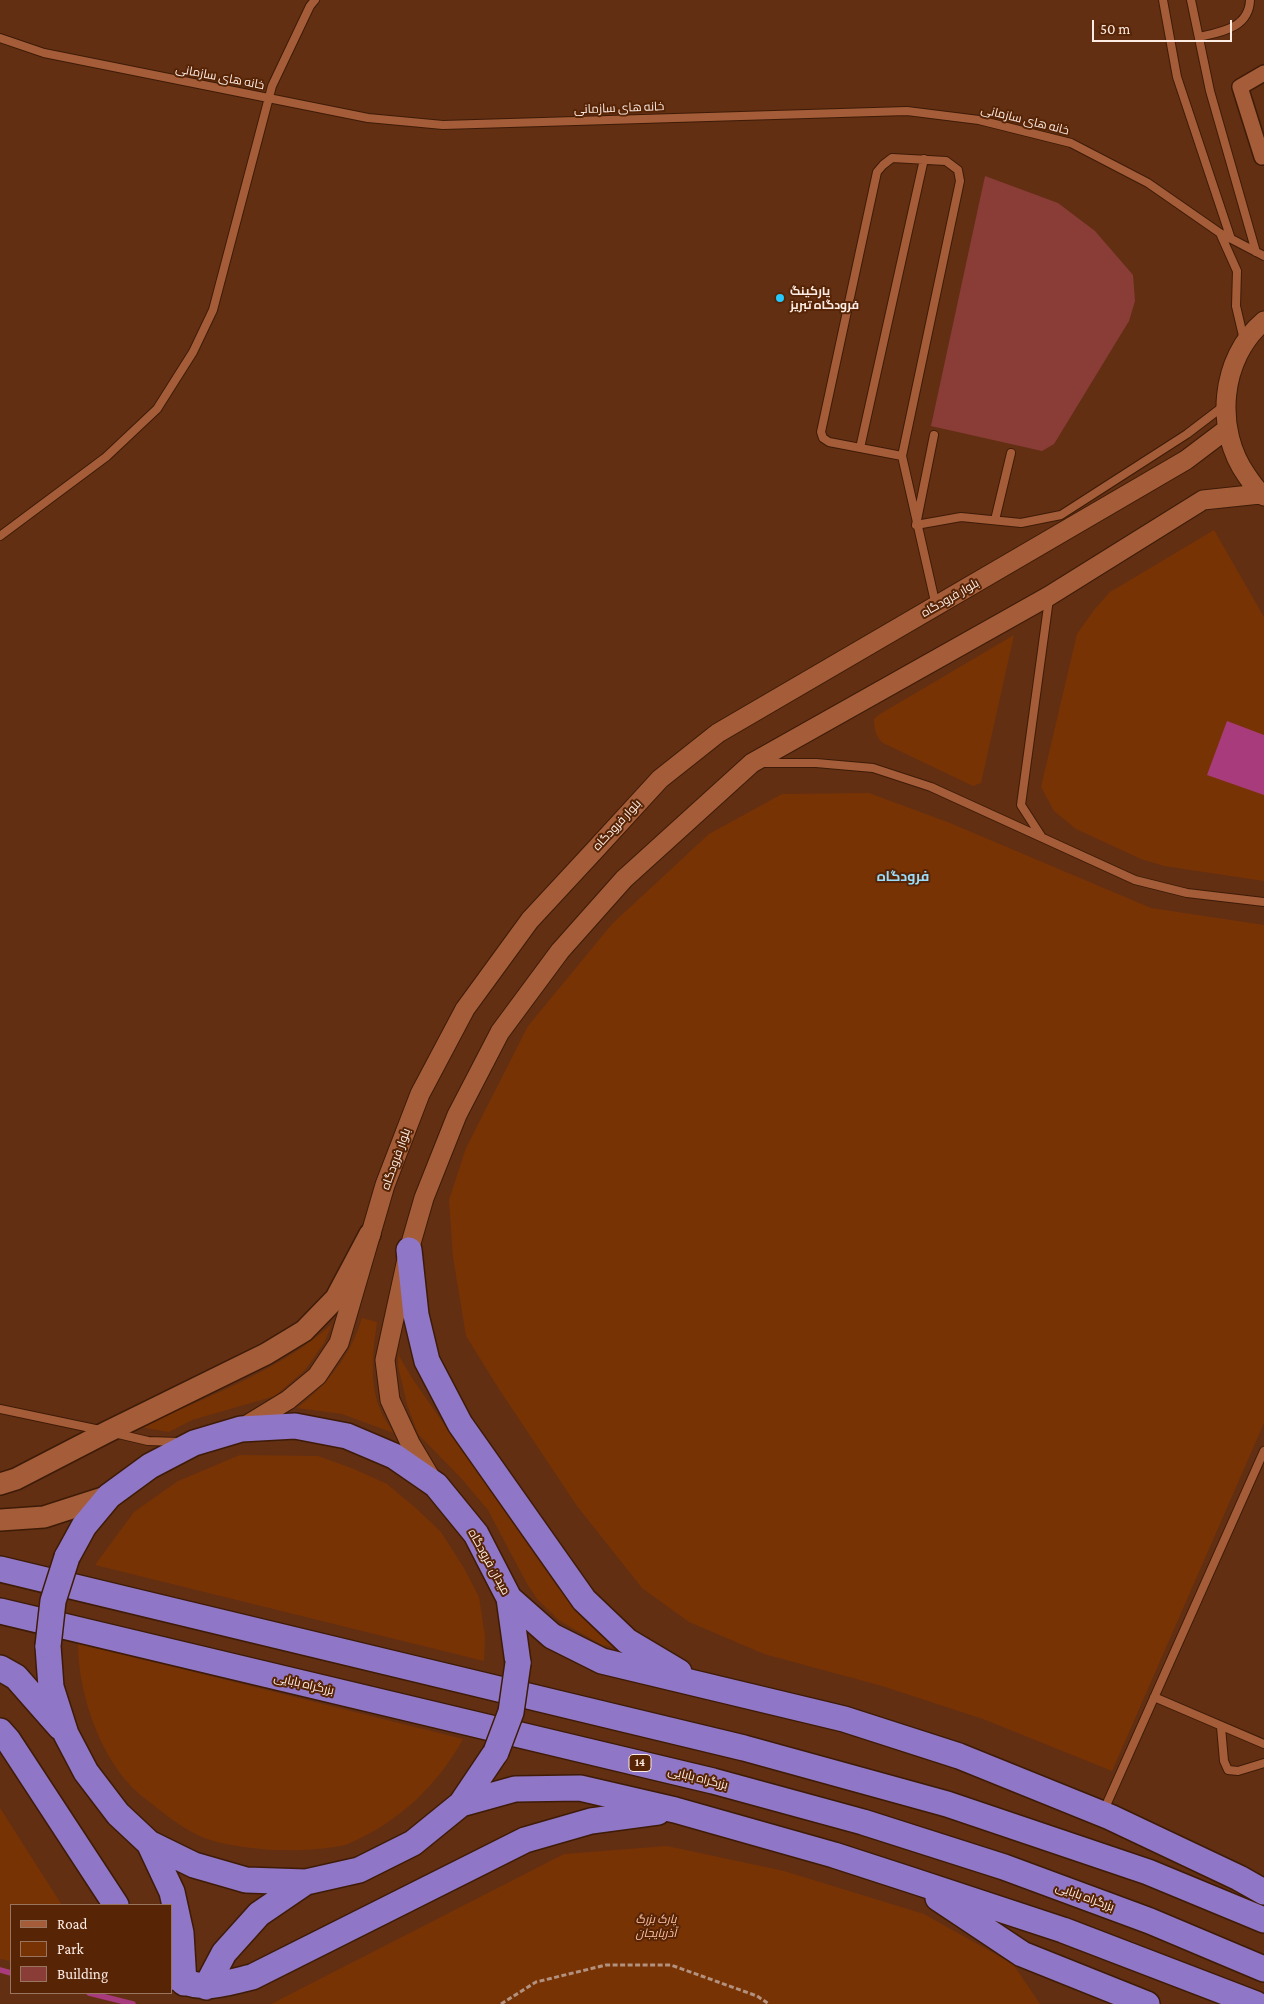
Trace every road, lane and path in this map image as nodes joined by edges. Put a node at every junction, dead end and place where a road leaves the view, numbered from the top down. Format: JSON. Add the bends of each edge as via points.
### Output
{"nodes":[{"id":1,"x":316,"y":0,"type":"edge"},
{"id":2,"x":1163,"y":0,"type":"edge"},
{"id":3,"x":1191,"y":0,"type":"edge"},
{"id":4,"x":1250,"y":0,"type":"edge"},
{"id":5,"x":1199,"y":37,"type":"junction"},
{"id":6,"x":0,"y":38,"type":"edge"},
{"id":7,"x":1264,"y":73,"type":"edge"},
{"id":8,"x":269,"y":98,"type":"junction"},
{"id":9,"x":1262,"y":157,"type":"dead end"},
{"id":10,"x":924,"y":159,"type":"junction"},
{"id":11,"x":1220,"y":233,"type":"junction"},
{"id":12,"x":1231,"y":239,"type":"junction"},
{"id":13,"x":1256,"y":252,"type":"junction"},
{"id":14,"x":1264,"y":256,"type":"edge"},
{"id":15,"x":1264,"y":321,"type":"edge"},
{"id":16,"x":1246,"y":344,"type":"junction"},
{"id":17,"x":1226,"y":404,"type":"junction"},
{"id":18,"x":1227,"y":429,"type":"junction"},
{"id":19,"x":934,"y":435,"type":"dead end"},
{"id":20,"x":860,"y":448,"type":"junction"},
{"id":21,"x":1011,"y":453,"type":"dead end"},
{"id":22,"x":902,"y":456,"type":"junction"},
{"id":23,"x":1262,"y":495,"type":"edge"},
{"id":24,"x":995,"y":520,"type":"junction"},
{"id":25,"x":916,"y":525,"type":"junction"},
{"id":26,"x":0,"y":536,"type":"edge"},
{"id":27,"x":1049,"y":596,"type":"junction"},
{"id":28,"x":936,"y":606,"type":"junction"},
{"id":29,"x":752,"y":763,"type":"junction"},
{"id":30,"x":1040,"y":836,"type":"junction"},
{"id":31,"x":1264,"y":902,"type":"edge"},
{"id":32,"x":370,"y":1234,"type":"junction"},
{"id":33,"x":409,"y":1250,"type":"junction"},
{"id":34,"x":0,"y":1409,"type":"edge"},
{"id":35,"x":241,"y":1429,"type":"junction"},
{"id":36,"x":107,"y":1432,"type":"junction"},
{"id":37,"x":194,"y":1443,"type":"junction"},
{"id":38,"x":1264,"y":1451,"type":"edge"},
{"id":39,"x":0,"y":1484,"type":"edge"},
{"id":40,"x":436,"y":1485,"type":"junction"},
{"id":41,"x":109,"y":1496,"type":"junction"},
{"id":42,"x":0,"y":1520,"type":"edge"},
{"id":43,"x":0,"y":1568,"type":"edge"},
{"id":44,"x":509,"y":1598,"type":"junction"},
{"id":45,"x":0,"y":1611,"type":"edge"},
{"id":46,"x":0,"y":1668,"type":"edge"},
{"id":47,"x":698,"y":1684,"type":"junction"},
{"id":48,"x":1154,"y":1697,"type":"junction"},
{"id":49,"x":1221,"y":1727,"type":"junction"},
{"id":50,"x":0,"y":1731,"type":"edge"},
{"id":51,"x":66,"y":1734,"type":"junction"},
{"id":52,"x":1264,"y":1744,"type":"edge"},
{"id":53,"x":1264,"y":1763,"type":"edge"},
{"id":54,"x":461,"y":1804,"type":"junction"},
{"id":55,"x":675,"y":1810,"type":"junction"},
{"id":56,"x":1102,"y":1814,"type":"junction"},
{"id":57,"x":150,"y":1843,"type":"junction"},
{"id":58,"x":911,"y":1880,"type":"junction"},
{"id":59,"x":306,"y":1882,"type":"junction"},
{"id":60,"x":1264,"y":1892,"type":"edge"},
{"id":61,"x":115,"y":1904,"type":"edge"},
{"id":62,"x":1264,"y":1920,"type":"edge"},
{"id":63,"x":1264,"y":1969,"type":"edge"},
{"id":64,"x":187,"y":1981,"type":"edge"},
{"id":65,"x":501,"y":2004,"type":"edge"},
{"id":66,"x":769,"y":2004,"type":"edge"},
{"id":67,"x":1147,"y":2004,"type":"edge"},
{"id":68,"x":1256,"y":2004,"type":"edge"}],
"edges":[{"from":1,"to":8,"type":"lane","via":[[310,6]]},
{"from":2,"to":12,"type":"lane","via":[[1177,77]]},
{"from":3,"to":5,"type":"lane"},
{"from":4,"to":5,"type":"lane","via":[[1243,20],[1228,31]]},
{"from":5,"to":13,"type":"lane","via":[[1210,90]]},
{"from":6,"to":8,"type":"lane","name":"خانه های سازمانی","via":[[44,53]]},
{"from":7,"to":9,"type":"street","via":[[1240,87]]},
{"from":8,"to":11,"type":"lane","name":"خانه های سازمانی","via":[[368,118],[443,125],[906,111],[979,120],[1071,143],[1148,183]]},
{"from":8,"to":26,"type":"lane","via":[[213,310],[193,352],[158,409],[106,457]]},
{"from":10,"to":20,"type":"lane"},
{"from":10,"to":20,"type":"lane","via":[[892,158],[877,172],[821,432],[829,442]]},
{"from":10,"to":22,"type":"lane","via":[[946,161],[958,170],[960,181]]},
{"from":11,"to":12,"type":"lane","name":"خانه های سازمانی"},
{"from":11,"to":16,"type":"lane","via":[[1236,271],[1236,306]]},
{"from":12,"to":13,"type":"lane","name":"خانه های سازمانی"},
{"from":13,"to":14,"type":"lane","name":"خانه های سازمانی"},
{"from":15,"to":16,"type":"street"},
{"from":16,"to":17,"type":"street","via":[[1236,359]]},
{"from":17,"to":18,"type":"street"},
{"from":17,"to":24,"type":"lane","via":[[1187,434],[1061,515],[1021,523]]},
{"from":18,"to":23,"type":"street","via":[[1238,463]]},
{"from":18,"to":28,"type":"street","name":"بلوار فرودگاه","via":[[1186,460]]},
{"from":19,"to":25,"type":"lane"},
{"from":20,"to":22,"type":"lane"},
{"from":21,"to":24,"type":"lane"},
{"from":22,"to":25,"type":"lane"},
{"from":23,"to":27,"type":"street","via":[[1204,500]]},
{"from":24,"to":25,"type":"lane","via":[[962,517]]},
{"from":25,"to":28,"type":"lane"},
{"from":27,"to":29,"type":"street"},
{"from":27,"to":30,"type":"lane","via":[[1021,805]]},
{"from":28,"to":32,"type":"street","name":"بلوار فرودگاه","via":[[718,733],[660,780],[530,920],[464,1009],[420,1094]]},
{"from":29,"to":30,"type":"lane","via":[[816,763],[873,768],[931,787]]},
{"from":29,"to":33,"type":"street","via":[[624,879],[560,951],[500,1032],[457,1116],[424,1198]]},
{"from":30,"to":31,"type":"lane","via":[[1135,880],[1187,893]]},
{"from":32,"to":35,"type":"street","name":"بلوار فرودگاه","via":[[338,1343],[317,1376],[288,1400]]},
{"from":32,"to":36,"type":"main road","via":[[336,1298],[304,1331],[266,1354]]},
{"from":33,"to":40,"type":"street","via":[[385,1360],[390,1400],[410,1443]]},
{"from":33,"to":47,"type":"highway","via":[[416,1315],[427,1361],[460,1424],[584,1600],[628,1641]]},
{"from":34,"to":36,"type":"lane"},
{"from":35,"to":37,"type":"highway","name":"میدان فرودگاه"},
{"from":35,"to":40,"type":"highway","name":"میدان فرودگاه","via":[[295,1426],[348,1436],[394,1456]]},
{"from":36,"to":37,"type":"lane","via":[[148,1441]]},
{"from":36,"to":39,"type":"main road"},
{"from":37,"to":41,"type":"highway","name":"میدان فرودگاه","via":[[150,1466]]},
{"from":38,"to":48,"type":"lane"},
{"from":40,"to":44,"type":"highway","name":"میدان فرودگاه","via":[[476,1534]]},
{"from":41,"to":42,"type":"main road","via":[[44,1517]]},
{"from":41,"to":51,"type":"highway","name":"میدان فرودگاه","bridge":true,"via":[[84,1526],[67,1557],[53,1601],[48,1646],[51,1687]]},
{"from":43,"to":62,"type":"highway","via":[[744,1748],[938,1801],[1148,1872]]},
{"from":44,"to":47,"type":"highway","via":[[552,1636],[602,1661]]},
{"from":44,"to":54,"type":"highway","name":"میدان فرودگاه","bridge":true,"via":[[518,1663],[511,1712],[496,1752]]},
{"from":45,"to":63,"type":"highway","name":"بزرگراه بابایی","number":"14","via":[[713,1781],[863,1822],[1150,1921]]},
{"from":46,"to":51,"type":"highway","via":[[16,1678]]},
{"from":47,"to":56,"type":"highway","via":[[844,1719],[941,1750]]},
{"from":48,"to":49,"type":"lane"},
{"from":48,"to":56,"type":"lane"},
{"from":49,"to":52,"type":"lane"},
{"from":49,"to":53,"type":"lane","via":[[1224,1762],[1228,1770],[1238,1771]]},
{"from":50,"to":61,"type":"highway"},
{"from":51,"to":57,"type":"highway","via":[[86,1772],[118,1814]]},
{"from":54,"to":55,"type":"highway","via":[[515,1789],[580,1788]]},
{"from":54,"to":59,"type":"highway","via":[[413,1843],[360,1870]]},
{"from":55,"to":58,"type":"highway"},
{"from":55,"to":64,"type":"highway","via":[[591,1821],[525,1840],[252,1978]]},
{"from":56,"to":60,"type":"highway"},
{"from":57,"to":59,"type":"highway","via":[[194,1865],[246,1880]]},
{"from":57,"to":64,"type":"highway","via":[[172,1892]]},
{"from":58,"to":67,"type":"highway","via":[[1022,1954]]},
{"from":58,"to":68,"type":"highway","via":[[1063,1930]]},
{"from":59,"to":64,"type":"highway","via":[[260,1914],[224,1953]]},
{"from":65,"to":66,"type":"path","via":[[536,1982],[606,1965],[671,1966],[757,1996]]}]}
